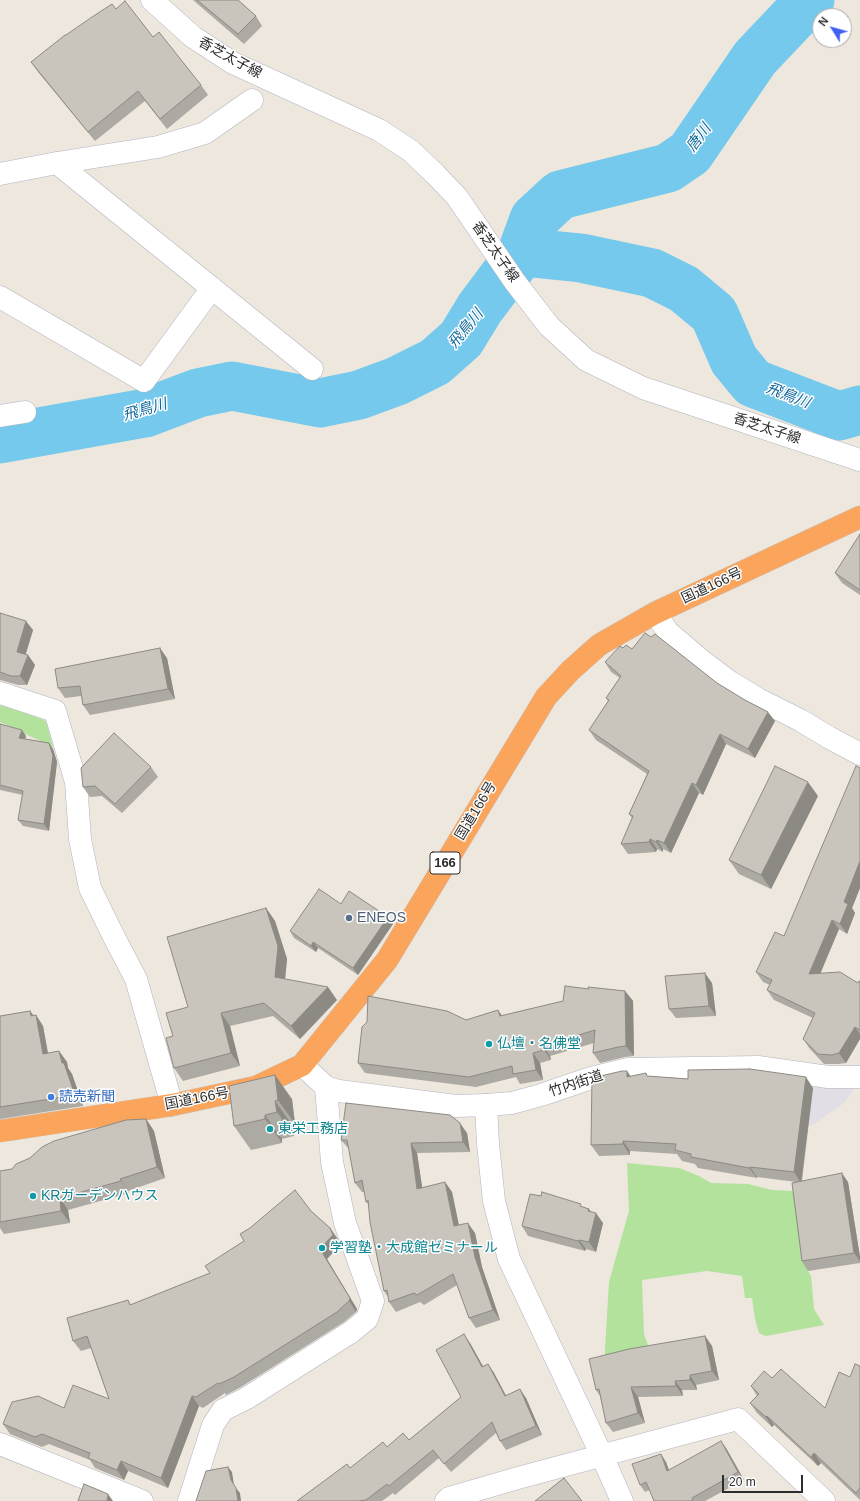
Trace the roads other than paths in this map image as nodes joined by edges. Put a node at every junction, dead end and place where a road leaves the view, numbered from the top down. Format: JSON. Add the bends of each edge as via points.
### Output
{"nodes":[{"id":1,"x":152,"y":0,"type":"edge"},
{"id":2,"x":252,"y":100,"type":"dead end"},
{"id":3,"x":57,"y":163,"type":"junction"},
{"id":4,"x":0,"y":174,"type":"edge"},
{"id":5,"x":212,"y":288,"type":"junction"},
{"id":6,"x":0,"y":297,"type":"edge"},
{"id":7,"x":312,"y":369,"type":"dead end"},
{"id":8,"x":25,"y":412,"type":"dead end"},
{"id":9,"x":0,"y":416,"type":"edge"},
{"id":10,"x":860,"y":460,"type":"edge"},
{"id":11,"x":860,"y":517,"type":"edge"},
{"id":12,"x":655,"y":613,"type":"junction"},
{"id":13,"x":0,"y":693,"type":"edge"},
{"id":14,"x":860,"y":754,"type":"edge"},
{"id":15,"x":302,"y":1065,"type":"junction"},
{"id":16,"x":860,"y":1077,"type":"edge"},
{"id":17,"x":326,"y":1087,"type":"junction"},
{"id":18,"x":172,"y":1104,"type":"junction"},
{"id":19,"x":486,"y":1105,"type":"junction"},
{"id":20,"x":0,"y":1131,"type":"edge"},
{"id":21,"x":0,"y":1444,"type":"edge"},
{"id":22,"x":602,"y":1456,"type":"junction"},
{"id":23,"x":142,"y":1501,"type":"edge"},
{"id":24,"x":189,"y":1501,"type":"edge"},
{"id":25,"x":446,"y":1501,"type":"edge"},
{"id":26,"x":622,"y":1501,"type":"edge"},
{"id":27,"x":824,"y":1501,"type":"edge"}],
"edges":[{"from":1,"to":10,"type":"street","name":"香芝太子線","via":[[193,37],[233,63],[379,130],[411,151],[457,197],[515,282],[549,326],[586,360],[643,388]]},
{"from":2,"to":3,"type":"street","via":[[205,133],[158,147]]},
{"from":3,"to":4,"type":"street"},
{"from":3,"to":5,"type":"street"},
{"from":5,"to":6,"type":"street","via":[[144,381]]},
{"from":5,"to":7,"type":"street"},
{"from":8,"to":9,"type":"street"},
{"from":11,"to":12,"type":"highway","name":"国道166号","number":"166"},
{"from":12,"to":14,"type":"street","via":[[668,632],[702,662],[730,682]]},
{"from":12,"to":15,"type":"highway","name":"国道166号","number":"166","via":[[599,645],[546,697],[386,960]]},
{"from":13,"to":18,"type":"street","via":[[55,711],[76,782],[80,839],[90,888],[136,979]]},
{"from":15,"to":17,"type":"street","name":"竹内街道"},
{"from":15,"to":18,"type":"highway","name":"国道166号","number":"166","via":[[256,1087]]},
{"from":16,"to":19,"type":"street","name":"竹内街道","via":[[828,1077],[758,1067],[628,1069],[519,1101]]},
{"from":17,"to":19,"type":"street","name":"竹内街道","via":[[339,1091],[456,1106]]},
{"from":17,"to":24,"type":"street","via":[[332,1162],[345,1223],[373,1301],[367,1319],[351,1332],[247,1398],[222,1410],[213,1425]]},
{"from":18,"to":20,"type":"highway","name":"国道166号","number":"166"},
{"from":19,"to":22,"type":"street","via":[[494,1201],[509,1258]]},
{"from":21,"to":23,"type":"street"},
{"from":22,"to":25,"type":"street","via":[[518,1478]]},
{"from":22,"to":26,"type":"street"},
{"from":22,"to":27,"type":"street","via":[[738,1419]]}]}
